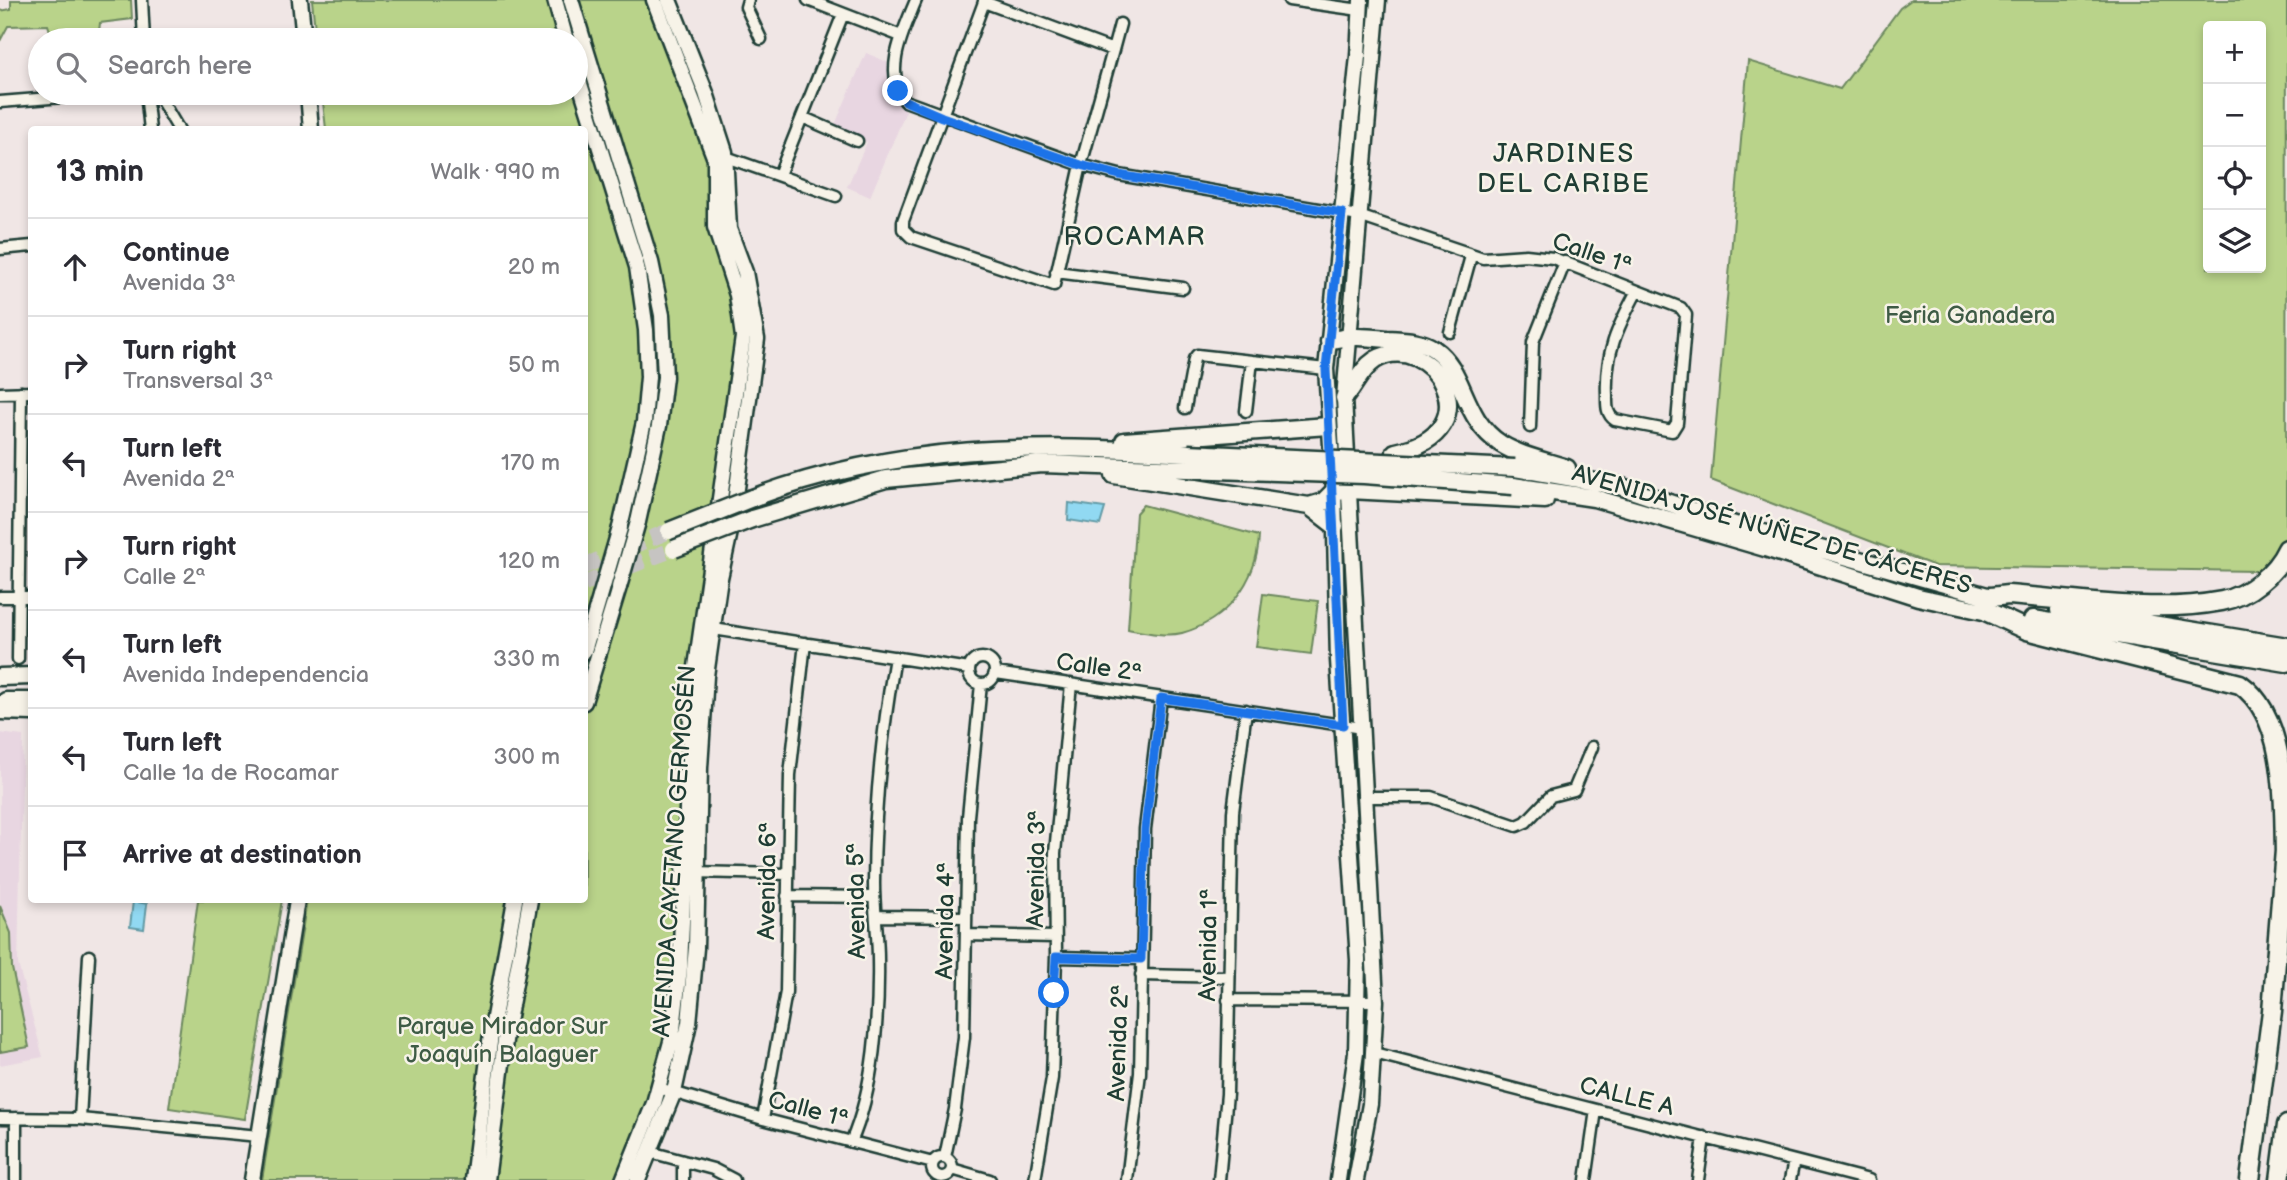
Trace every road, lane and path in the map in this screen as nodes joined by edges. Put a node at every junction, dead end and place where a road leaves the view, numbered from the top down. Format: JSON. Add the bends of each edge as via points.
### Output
{"nodes":[{"id":1,"x":142,"y":0,"type":"edge"},
{"id":2,"x":300,"y":0,"type":"edge"},
{"id":3,"x":555,"y":0,"type":"edge"},
{"id":4,"x":570,"y":0,"type":"edge"},
{"id":5,"x":659,"y":0,"type":"edge"},
{"id":6,"x":748,"y":0,"type":"edge"},
{"id":7,"x":808,"y":0,"type":"edge"},
{"id":8,"x":916,"y":0,"type":"edge"},
{"id":9,"x":1289,"y":0,"type":"edge"},
{"id":10,"x":1378,"y":0,"type":"edge"},
{"id":11,"x":984,"y":1,"type":"edge"},
{"id":12,"x":1361,"y":5,"type":"edge"},
{"id":13,"x":843,"y":14,"type":"junction"},
{"id":14,"x":1120,"y":24,"type":"dead end"},
{"id":15,"x":143,"y":28,"type":"edge"},
{"id":16,"x":303,"y":28,"type":"edge"},
{"id":17,"x":563,"y":28,"type":"edge"},
{"id":18,"x":579,"y":28,"type":"edge"},
{"id":19,"x":901,"y":36,"type":"junction"},
{"id":20,"x":761,"y":39,"type":"dead end"},
{"id":21,"x":1112,"y":50,"type":"junction"},
{"id":22,"x":588,"y":58,"type":"edge"},
{"id":23,"x":1354,"y":91,"type":"junction"},
{"id":24,"x":1370,"y":93,"type":"junction"},
{"id":25,"x":28,"y":100,"type":"edge"},
{"id":26,"x":0,"y":102,"type":"edge"},
{"id":27,"x":147,"y":105,"type":"edge"},
{"id":28,"x":164,"y":105,"type":"edge"},
{"id":29,"x":309,"y":105,"type":"edge"},
{"id":30,"x":587,"y":105,"type":"edge"},
{"id":31,"x":802,"y":117,"type":"junction"},
{"id":32,"x":942,"y":117,"type":"junction"},
{"id":33,"x":150,"y":126,"type":"edge"},
{"id":34,"x":177,"y":126,"type":"edge"},
{"id":35,"x":312,"y":126,"type":"edge"},
{"id":36,"x":856,"y":141,"type":"dead end"},
{"id":37,"x":726,"y":157,"type":"junction"},
{"id":38,"x":1081,"y":165,"type":"junction"},
{"id":39,"x":779,"y":175,"type":"junction"},
{"id":40,"x":836,"y":196,"type":"dead end"},
{"id":41,"x":1342,"y":213,"type":"junction"},
{"id":42,"x":1359,"y":216,"type":"junction"},
{"id":43,"x":28,"y":246,"type":"edge"},
{"id":44,"x":0,"y":248,"type":"edge"},
{"id":45,"x":1471,"y":256,"type":"junction"},
{"id":46,"x":1565,"y":262,"type":"junction"},
{"id":47,"x":1056,"y":272,"type":"junction"},
{"id":48,"x":1183,"y":288,"type":"dead end"},
{"id":49,"x":1637,"y":291,"type":"junction"},
{"id":50,"x":1450,"y":332,"type":"dead end"},
{"id":51,"x":1347,"y":336,"type":"junction"},
{"id":52,"x":1329,"y":341,"type":"junction"},
{"id":53,"x":1252,"y":360,"type":"junction"},
{"id":54,"x":1326,"y":369,"type":"junction"},
{"id":55,"x":26,"y":392,"type":"edge"},
{"id":56,"x":0,"y":393,"type":"edge"},
{"id":57,"x":1344,"y":398,"type":"junction"},
{"id":58,"x":1185,"y":408,"type":"dead end"},
{"id":59,"x":1246,"y":411,"type":"dead end"},
{"id":60,"x":1328,"y":426,"type":"junction"},
{"id":61,"x":1530,"y":427,"type":"dead end"},
{"id":62,"x":1048,"y":447,"type":"junction"},
{"id":63,"x":1260,"y":455,"type":"junction"},
{"id":64,"x":1187,"y":461,"type":"junction"},
{"id":65,"x":1042,"y":464,"type":"junction"},
{"id":66,"x":1619,"y":486,"type":"junction"},
{"id":67,"x":1341,"y":490,"type":"junction"},
{"id":68,"x":1617,"y":505,"type":"junction"},
{"id":69,"x":1309,"y":506,"type":"junction"},
{"id":70,"x":1335,"y":526,"type":"junction"},
{"id":71,"x":669,"y":531,"type":"tunnel mouth"},
{"id":72,"x":674,"y":549,"type":"tunnel mouth"},
{"id":73,"x":2287,"y":549,"type":"edge"},
{"id":74,"x":0,"y":597,"type":"edge"},
{"id":75,"x":19,"y":597,"type":"junction"},
{"id":76,"x":28,"y":597,"type":"edge"},
{"id":77,"x":1989,"y":605,"type":"junction"},
{"id":78,"x":1355,"y":613,"type":"junction"},
{"id":79,"x":1337,"y":614,"type":"junction"},
{"id":80,"x":707,"y":628,"type":"junction"},
{"id":81,"x":588,"y":638,"type":"edge"},
{"id":82,"x":805,"y":643,"type":"junction"},
{"id":83,"x":2281,"y":654,"type":"edge"},
{"id":84,"x":895,"y":657,"type":"junction"},
{"id":85,"x":18,"y":659,"type":"dead end"},
{"id":86,"x":969,"y":669,"type":"junction"},
{"id":87,"x":996,"y":673,"type":"junction"},
{"id":88,"x":28,"y":676,"type":"edge"},
{"id":89,"x":0,"y":677,"type":"edge"},
{"id":90,"x":981,"y":684,"type":"junction"},
{"id":91,"x":1071,"y":684,"type":"junction"},
{"id":92,"x":588,"y":689,"type":"edge"},
{"id":93,"x":1161,"y":698,"type":"junction"},
{"id":94,"x":0,"y":701,"type":"edge"},
{"id":95,"x":28,"y":701,"type":"edge"},
{"id":96,"x":1245,"y":710,"type":"junction"},
{"id":97,"x":0,"y":711,"type":"edge"},
{"id":98,"x":28,"y":712,"type":"edge"},
{"id":99,"x":1343,"y":725,"type":"junction"},
{"id":100,"x":1362,"y":728,"type":"junction"},
{"id":101,"x":1592,"y":747,"type":"dead end"},
{"id":102,"x":1368,"y":797,"type":"junction"},
{"id":103,"x":2287,"y":829,"type":"edge"},
{"id":104,"x":2285,"y":860,"type":"junction"},
{"id":105,"x":691,"y":872,"type":"junction"},
{"id":106,"x":787,"y":874,"type":"junction"},
{"id":107,"x":787,"y":896,"type":"junction"},
{"id":108,"x":874,"y":897,"type":"junction"},
{"id":109,"x":297,"y":903,"type":"edge"},
{"id":110,"x":514,"y":903,"type":"edge"},
{"id":111,"x":529,"y":903,"type":"edge"},
{"id":112,"x":877,"y":916,"type":"junction"},
{"id":113,"x":966,"y":917,"type":"junction"},
{"id":114,"x":966,"y":935,"type":"junction"},
{"id":115,"x":1055,"y":937,"type":"junction"},
{"id":116,"x":89,"y":956,"type":"dead end"},
{"id":117,"x":1056,"y":957,"type":"junction"},
{"id":118,"x":1141,"y":959,"type":"junction"},
{"id":119,"x":1141,"y":975,"type":"junction"},
{"id":120,"x":1229,"y":976,"type":"junction"},
{"id":121,"x":1228,"y":1000,"type":"junction"},
{"id":122,"x":1358,"y":1001,"type":"junction"},
{"id":123,"x":1376,"y":1001,"type":"junction"},
{"id":124,"x":1374,"y":1053,"type":"junction"},
{"id":125,"x":659,"y":1088,"type":"junction"},
{"id":126,"x":674,"y":1092,"type":"junction"},
{"id":127,"x":1596,"y":1110,"type":"junction"},
{"id":128,"x":0,"y":1118,"type":"edge"},
{"id":129,"x":16,"y":1118,"type":"junction"},
{"id":130,"x":80,"y":1119,"type":"junction"},
{"id":131,"x":763,"y":1119,"type":"junction"},
{"id":132,"x":2287,"y":1125,"type":"edge"},
{"id":133,"x":259,"y":1136,"type":"junction"},
{"id":134,"x":1704,"y":1138,"type":"junction"},
{"id":135,"x":852,"y":1142,"type":"junction"},
{"id":136,"x":650,"y":1152,"type":"junction"},
{"id":137,"x":945,"y":1157,"type":"junction"},
{"id":138,"x":683,"y":1161,"type":"junction"},
{"id":139,"x":1794,"y":1161,"type":"junction"},
{"id":140,"x":933,"y":1163,"type":"junction"},
{"id":141,"x":952,"y":1169,"type":"junction"},
{"id":142,"x":940,"y":1179,"type":"edge"},
{"id":143,"x":16,"y":1180,"type":"edge"},
{"id":144,"x":252,"y":1180,"type":"edge"},
{"id":145,"x":473,"y":1180,"type":"edge"},
{"id":146,"x":487,"y":1180,"type":"edge"},
{"id":147,"x":623,"y":1180,"type":"edge"},
{"id":148,"x":638,"y":1180,"type":"edge"},
{"id":149,"x":683,"y":1180,"type":"edge"},
{"id":150,"x":734,"y":1180,"type":"edge"},
{"id":151,"x":990,"y":1180,"type":"edge"},
{"id":152,"x":1035,"y":1180,"type":"edge"},
{"id":153,"x":1127,"y":1180,"type":"edge"},
{"id":154,"x":1219,"y":1180,"type":"edge"},
{"id":155,"x":1338,"y":1180,"type":"edge"},
{"id":156,"x":1356,"y":1180,"type":"edge"},
{"id":157,"x":1586,"y":1180,"type":"edge"},
{"id":158,"x":1698,"y":1180,"type":"edge"},
{"id":159,"x":1790,"y":1180,"type":"edge"},
{"id":160,"x":1869,"y":1180,"type":"edge"},
{"id":161,"x":2250,"y":1180,"type":"edge"},
{"id":162,"x":2280,"y":1180,"type":"edge"}],
"edges":[{"from":1,"to":15,"type":"street"},
{"from":2,"to":16,"type":"main road"},
{"from":3,"to":17,"type":"main road"},
{"from":4,"to":18,"type":"main road","bridge":true},
{"from":5,"to":37,"type":"main road","name":"AVENIDA CAYETANO GERMOSÉN","via":[[706,93]]},
{"from":5,"to":80,"type":"main road","name":"AVENIDA CAYETANO GERMOSÉN","via":[[715,159],[715,227],[741,310],[740,368]]},
{"from":6,"to":20,"type":"street","via":[[746,7]]},
{"from":7,"to":13,"type":"street"},
{"from":8,"to":19,"type":"street"},
{"from":9,"to":12,"type":"street"},
{"from":10,"to":24,"type":"main road"},
{"from":11,"to":21,"type":"street"},
{"from":11,"to":32,"type":"street"},
{"from":12,"to":23,"type":"main road"},
{"from":13,"to":19,"type":"street"},
{"from":13,"to":31,"type":"street"},
{"from":14,"to":21,"type":"street"},
{"from":19,"to":32,"type":"street","name":"Calle 1ª","via":[[895,61],[898,91],[905,101]]},
{"from":21,"to":38,"type":"street"},
{"from":22,"to":92,"type":"main road","bridge":true,"via":[[651,262],[662,315],[665,377],[653,462]]},
{"from":23,"to":24,"type":"main road"},
{"from":23,"to":41,"type":"main road"},
{"from":24,"to":42,"type":"main road"},
{"from":25,"to":26,"type":"street"},
{"from":27,"to":33,"type":"street"},
{"from":28,"to":34,"type":"street"},
{"from":29,"to":35,"type":"main road"},
{"from":30,"to":81,"type":"main road","bridge":true,"via":[[637,267],[648,377],[644,422],[620,528]]},
{"from":31,"to":36,"type":"street"},
{"from":31,"to":39,"type":"street"},
{"from":32,"to":38,"type":"street","name":"Calle 1ª"},
{"from":32,"to":47,"type":"street","via":[[903,229],[911,237],[1054,285]]},
{"from":37,"to":39,"type":"street"},
{"from":37,"to":80,"type":"main road","name":"AVENIDA CAYETANO GERMOSÉN","via":[[729,229],[745,272],[757,339],[733,518]]},
{"from":38,"to":41,"type":"street","name":"Calle 1ª"},
{"from":38,"to":47,"type":"street"},
{"from":39,"to":40,"type":"street"},
{"from":41,"to":42,"type":"street","name":"Calle 1ª"},
{"from":41,"to":52,"type":"main road"},
{"from":42,"to":45,"type":"street","name":"Calle 1ª"},
{"from":42,"to":51,"type":"main road"},
{"from":43,"to":44,"type":"street"},
{"from":45,"to":46,"type":"street","name":"Calle 1ª","via":[[1544,256]]},
{"from":45,"to":50,"type":"street"},
{"from":46,"to":49,"type":"street","name":"Calle 1ª"},
{"from":46,"to":61,"type":"street","via":[[1533,342]]},
{"from":47,"to":48,"type":"street"},
{"from":49,"to":49,"type":"street","name":"Calle 1ª","via":[[1608,352],[1608,410],[1615,420],[1664,431],[1676,428],[1686,315],[1681,308]]},
{"from":51,"to":52,"type":"main road"},
{"from":51,"to":57,"type":"main road"},
{"from":51,"to":66,"type":"main road","via":[[1413,341],[1434,348],[1449,365],[1467,407],[1501,444]]},
{"from":52,"to":54,"type":"main road"},
{"from":53,"to":54,"type":"street"},
{"from":53,"to":58,"type":"street","via":[[1197,355]]},
{"from":53,"to":59,"type":"street"},
{"from":54,"to":60,"type":"main road"},
{"from":55,"to":56,"type":"street"},
{"from":55,"to":75,"type":"street"},
{"from":57,"to":63,"type":"main road","bridge":true,"via":[[1363,371],[1387,355],[1412,356],[1432,368],[1449,401],[1443,425],[1434,437],[1395,452]]},
{"from":57,"to":67,"type":"main road"},
{"from":60,"to":62,"type":"main road"},
{"from":60,"to":67,"type":"main road"},
{"from":62,"to":64,"type":"main road","name":"AVENIDA JOSÉ NÚÑEZ DE CÁCERES"},
{"from":62,"to":71,"type":"main road","name":"AVENIDA JOSÉ NÚÑEZ DE CÁCERES","bridge":true,"via":[[972,449],[826,472]]},
{"from":63,"to":64,"type":"main road","name":"AVENIDA JOSÉ NÚÑEZ DE CÁCERES","bridge":true},
{"from":63,"to":66,"type":"main road","name":"AVENIDA JOSÉ NÚÑEZ DE CÁCERES","bridge":true,"via":[[1515,468]]},
{"from":64,"to":65,"type":"main road","name":"AVENIDA JOSÉ NÚÑEZ DE CÁCERES"},
{"from":64,"to":68,"type":"main road","name":"AVENIDA JOSÉ NÚÑEZ DE CÁCERES","bridge":true,"via":[[1513,486]]},
{"from":65,"to":69,"type":"main road"},
{"from":65,"to":72,"type":"main road","name":"AVENIDA JOSÉ NÚÑEZ DE CÁCERES","bridge":true,"via":[[886,479],[752,519]]},
{"from":66,"to":77,"type":"main road","name":"AVENIDA JOSÉ NÚÑEZ DE CÁCERES"},
{"from":67,"to":68,"type":"main road"},
{"from":67,"to":69,"type":"main road"},
{"from":67,"to":70,"type":"main road"},
{"from":67,"to":78,"type":"main road"},
{"from":68,"to":77,"type":"main road","name":"AVENIDA JOSÉ NÚÑEZ DE CÁCERES","via":[[1918,597]]},
{"from":69,"to":70,"type":"main road"},
{"from":70,"to":79,"type":"main road"},
{"from":73,"to":77,"type":"highway","via":[[2258,583],[2223,601],[2154,606],[2008,595]]},
{"from":74,"to":75,"type":"street"},
{"from":75,"to":76,"type":"street"},
{"from":75,"to":85,"type":"street"},
{"from":77,"to":83,"type":"highway"},
{"from":77,"to":104,"type":"highway","via":[[2026,630],[2152,660],[2252,691],[2276,724],[2284,754]]},
{"from":78,"to":79,"type":"main road"},
{"from":78,"to":100,"type":"main road"},
{"from":79,"to":99,"type":"main road"},
{"from":80,"to":82,"type":"street"},
{"from":80,"to":105,"type":"main road","name":"AVENIDA CAYETANO GERMOSÉN"},
{"from":82,"to":84,"type":"street"},
{"from":82,"to":106,"type":"street","name":"Avenida 6ª","via":[[791,762]]},
{"from":84,"to":86,"type":"street"},
{"from":84,"to":108,"type":"street","name":"Avenida 5ª","via":[[877,795]]},
{"from":86,"to":87,"type":"street","via":[[974,660],[984,657],[993,663]]},
{"from":86,"to":90,"type":"street","via":[[973,681]]},
{"from":87,"to":90,"type":"street"},
{"from":87,"to":91,"type":"street","name":"Calle 2ª"},
{"from":88,"to":89,"type":"main road"},
{"from":90,"to":113,"type":"street","name":"Avenida 4ª","via":[[970,782]]},
{"from":91,"to":93,"type":"street","name":"Calle 2ª"},
{"from":91,"to":115,"type":"street","name":"Avenida 3ª","via":[[1057,815]]},
{"from":93,"to":96,"type":"street","name":"Calle 2ª"},
{"from":93,"to":118,"type":"street","name":"Avenida 2ª","via":[[1145,829]]},
{"from":94,"to":95,"type":"main road"},
{"from":96,"to":99,"type":"street","name":"Calle 2ª"},
{"from":96,"to":120,"type":"street","name":"Avenida 1ª","via":[[1233,812]]},
{"from":97,"to":98,"type":"main road"},
{"from":99,"to":100,"type":"street","name":"Calle 2ª"},
{"from":99,"to":122,"type":"main road"},
{"from":100,"to":102,"type":"main road"},
{"from":101,"to":102,"type":"street","via":[[1574,790],[1551,796],[1517,826],[1431,797]]},
{"from":102,"to":123,"type":"main road"},
{"from":103,"to":104,"type":"highway"},
{"from":104,"to":161,"type":"highway"},
{"from":105,"to":106,"type":"street"},
{"from":105,"to":125,"type":"main road","name":"AVENIDA CAYETANO GERMOSÉN","via":[[672,1038]]},
{"from":105,"to":126,"type":"main road","name":"AVENIDA CAYETANO GERMOSÉN","via":[[690,1012]]},
{"from":106,"to":107,"type":"street","name":"Avenida 6ª"},
{"from":107,"to":108,"type":"street"},
{"from":107,"to":131,"type":"street","name":"Avenida 6ª","via":[[786,992]]},
{"from":108,"to":112,"type":"street","name":"Avenida 5ª"},
{"from":109,"to":133,"type":"main road"},
{"from":110,"to":145,"type":"main road","via":[[491,1034]]},
{"from":111,"to":146,"type":"main road"},
{"from":112,"to":113,"type":"street"},
{"from":112,"to":135,"type":"street","name":"Avenida 5ª","via":[[876,1020],[861,1118]]},
{"from":113,"to":114,"type":"street","name":"Avenida 4ª"},
{"from":114,"to":115,"type":"street"},
{"from":114,"to":137,"type":"street","name":"Avenida 4ª","via":[[964,1037]]},
{"from":115,"to":117,"type":"street","name":"Avenida 3ª"},
{"from":116,"to":130,"type":"street"},
{"from":117,"to":118,"type":"street"},
{"from":117,"to":152,"type":"street","name":"Avenida 3ª","via":[[1052,1078]]},
{"from":118,"to":119,"type":"street","name":"Avenida 2ª"},
{"from":119,"to":120,"type":"street"},
{"from":119,"to":153,"type":"street","name":"Avenida 2ª","via":[[1139,1093]]},
{"from":120,"to":121,"type":"street","name":"Avenida 1ª"},
{"from":121,"to":122,"type":"street"},
{"from":121,"to":154,"type":"street","name":"Avenida 1ª","via":[[1226,1120]]},
{"from":122,"to":123,"type":"street"},
{"from":122,"to":155,"type":"main road","via":[[1352,1098]]},
{"from":123,"to":124,"type":"main road"},
{"from":124,"to":127,"type":"street","name":"CALLE A"},
{"from":124,"to":156,"type":"main road"},
{"from":125,"to":126,"type":"street","name":"Calle 1ª"},
{"from":125,"to":147,"type":"main road","name":"AVENIDA CAYETANO GERMOSÉN"},
{"from":126,"to":131,"type":"street","name":"Calle 1ª"},
{"from":126,"to":136,"type":"main road","name":"AVENIDA CAYETANO GERMOSÉN"},
{"from":127,"to":134,"type":"street","name":"CALLE A"},
{"from":127,"to":157,"type":"street"},
{"from":128,"to":129,"type":"street"},
{"from":129,"to":130,"type":"street"},
{"from":129,"to":143,"type":"street"},
{"from":130,"to":133,"type":"street"},
{"from":131,"to":135,"type":"street","name":"Calle 1ª"},
{"from":132,"to":162,"type":"highway"},
{"from":133,"to":144,"type":"main road"},
{"from":134,"to":139,"type":"street","name":"CALLE A"},
{"from":134,"to":158,"type":"street"},
{"from":135,"to":140,"type":"street","name":"Calle 1ª"},
{"from":136,"to":138,"type":"street"},
{"from":136,"to":148,"type":"main road","name":"AVENIDA CAYETANO GERMOSÉN"},
{"from":137,"to":140,"type":"street"},
{"from":137,"to":141,"type":"street"},
{"from":138,"to":149,"type":"street"},
{"from":138,"to":150,"type":"street"},
{"from":139,"to":159,"type":"street"},
{"from":139,"to":160,"type":"street","name":"CALLE A"},
{"from":140,"to":142,"type":"street","via":[[933,1172]]},
{"from":141,"to":142,"type":"street"},
{"from":141,"to":151,"type":"street"}]}
